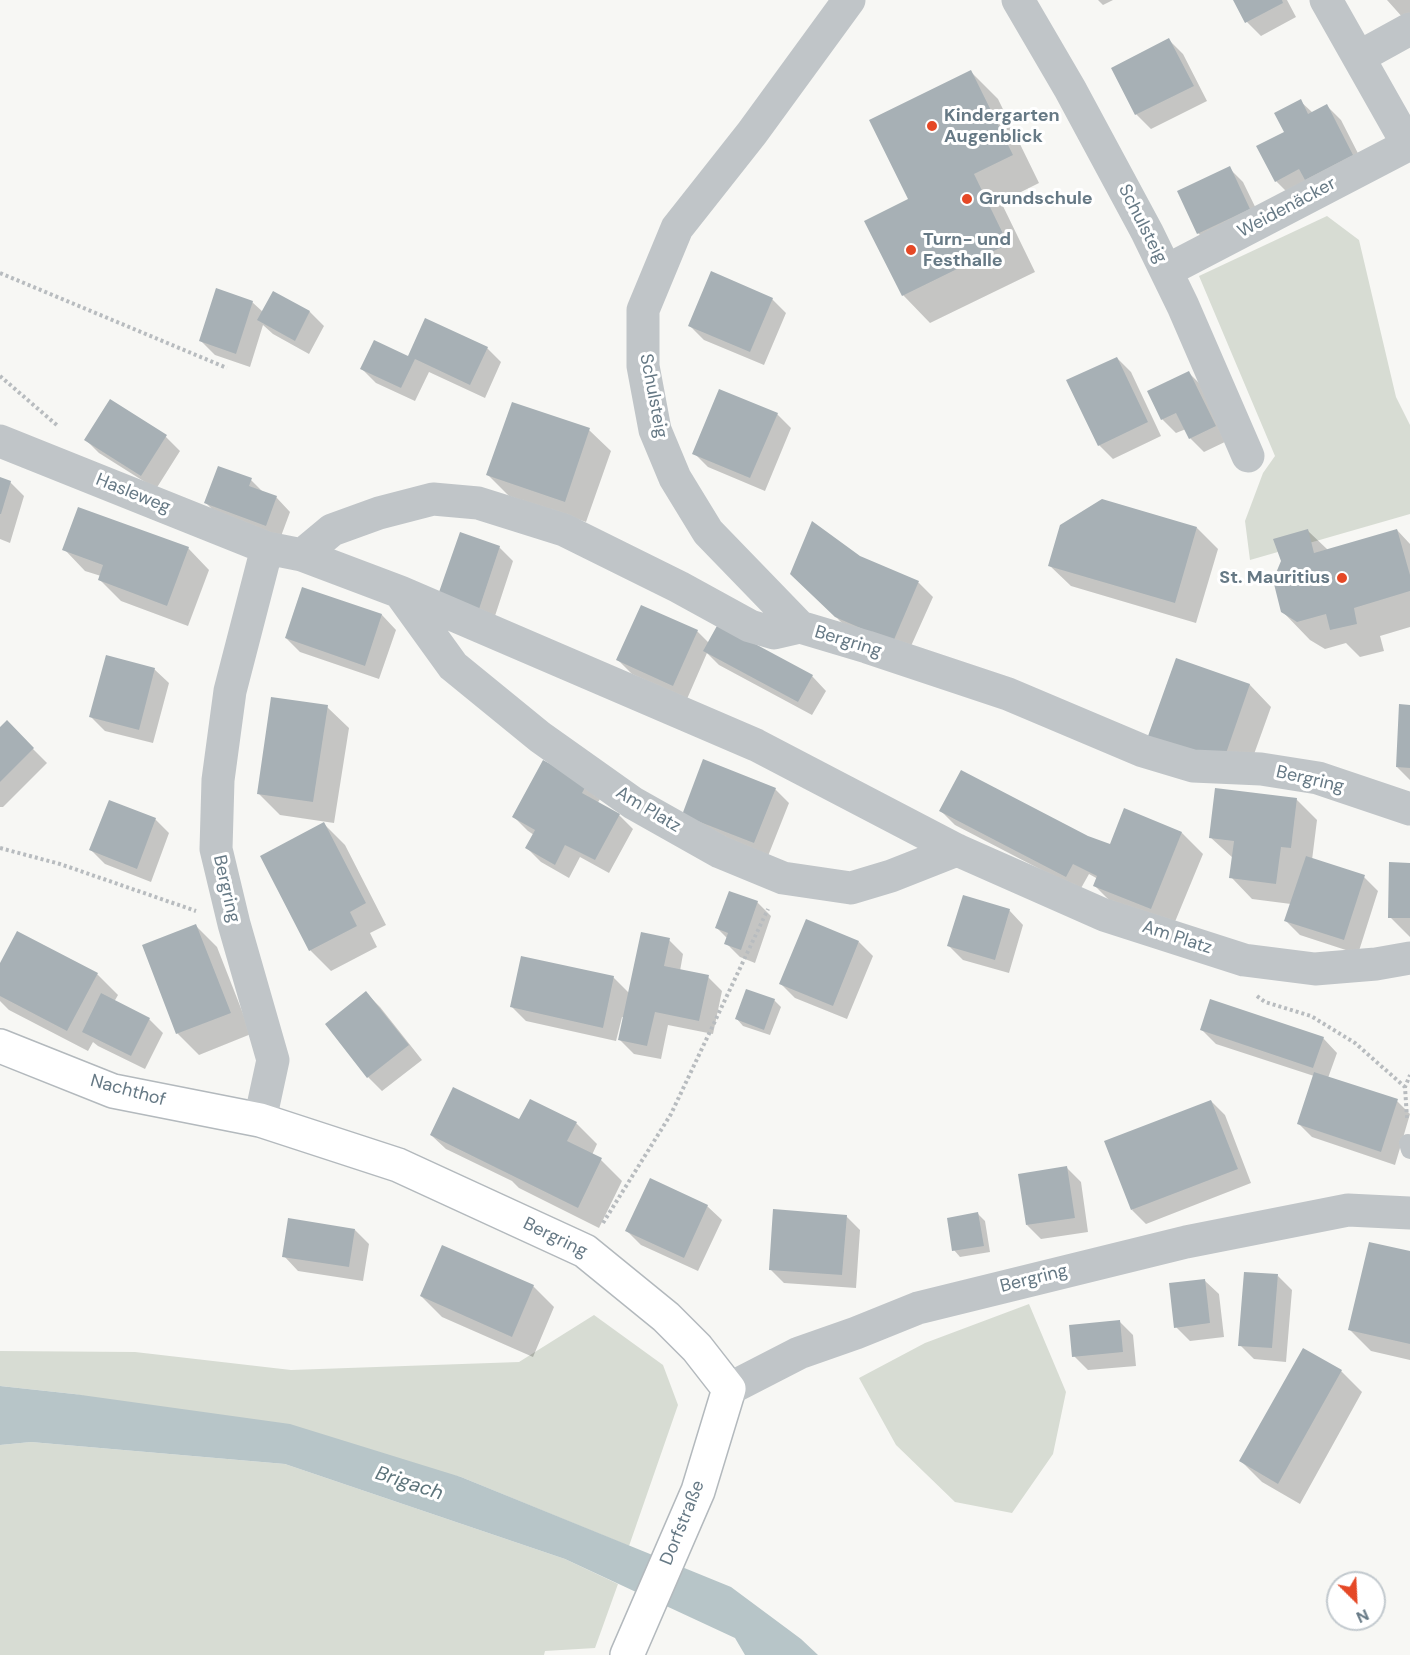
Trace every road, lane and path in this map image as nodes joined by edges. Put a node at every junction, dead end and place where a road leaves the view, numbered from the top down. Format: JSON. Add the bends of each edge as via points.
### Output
{"nodes":[{"id":1,"x":849,"y":0,"type":"edge"},
{"id":2,"x":1018,"y":0,"type":"edge"},
{"id":3,"x":1326,"y":0,"type":"edge"},
{"id":4,"x":1410,"y":29,"type":"edge"},
{"id":5,"x":1359,"y":57,"type":"junction"},
{"id":6,"x":1409,"y":145,"type":"edge"},
{"id":7,"x":1166,"y":271,"type":"junction"},
{"id":8,"x":0,"y":273,"type":"edge"},
{"id":9,"x":227,"y":368,"type":"dead end"},
{"id":10,"x":0,"y":376,"type":"edge"},
{"id":11,"x":0,"y":441,"type":"edge"},
{"id":12,"x":1248,"y":456,"type":"dead end"},
{"id":13,"x":81,"y":474,"type":"junction"},
{"id":14,"x":267,"y":548,"type":"junction"},
{"id":15,"x":302,"y":555,"type":"junction"},
{"id":16,"x":400,"y":592,"type":"junction"},
{"id":17,"x":800,"y":627,"type":"junction"},
{"id":18,"x":1410,"y":809,"type":"edge"},
{"id":19,"x":0,"y":848,"type":"edge"},
{"id":20,"x":957,"y":850,"type":"junction"},
{"id":21,"x":783,"y":878,"type":"junction"},
{"id":22,"x":234,"y":924,"type":"junction"},
{"id":23,"x":1410,"y":958,"type":"edge"},
{"id":24,"x":1244,"y":960,"type":"junction"},
{"id":25,"x":0,"y":1046,"type":"edge"},
{"id":26,"x":1410,"y":1075,"type":"edge"},
{"id":27,"x":1405,"y":1087,"type":"junction"},
{"id":28,"x":260,"y":1120,"type":"junction"},
{"id":29,"x":1409,"y":1147,"type":"edge"},
{"id":30,"x":1410,"y":1213,"type":"edge"},
{"id":31,"x":585,"y":1251,"type":"junction"},
{"id":32,"x":729,"y":1389,"type":"junction"},
{"id":33,"x":627,"y":1655,"type":"edge"}],
"edges":[{"from":1,"to":17,"type":"street","name":"Schulsteig","via":[[677,228],[643,310],[643,366],[656,430],[675,478],[708,532]]},
{"from":2,"to":7,"type":"street","name":"Schulsteig"},
{"from":3,"to":5,"type":"street","name":"Weidenäcker"},
{"from":4,"to":5,"type":"street"},
{"from":5,"to":6,"type":"street","name":"Weidenäcker"},
{"from":6,"to":7,"type":"street","name":"Weidenäcker"},
{"from":7,"to":12,"type":"street","name":"Schulsteig"},
{"from":8,"to":9,"type":"path"},
{"from":10,"to":13,"type":"path","via":[[75,440]]},
{"from":11,"to":13,"type":"street","name":"Hasleweg"},
{"from":13,"to":14,"type":"street","name":"Hasleweg"},
{"from":14,"to":15,"type":"street","name":"Am Platz"},
{"from":14,"to":22,"type":"street","name":"Bergring","via":[[230,691],[218,780],[216,849]]},
{"from":15,"to":16,"type":"street","name":"Am Platz"},
{"from":15,"to":17,"type":"street","name":"Bergring","via":[[332,530],[379,513],[433,499],[478,503],[564,530],[750,626],[774,633]]},
{"from":16,"to":20,"type":"street","name":"Am Platz","via":[[756,745]]},
{"from":16,"to":21,"type":"street","name":"Am Platz","via":[[453,666],[540,737],[633,803],[720,852]]},
{"from":17,"to":18,"type":"street","name":"Bergring","via":[[1008,694],[1143,751],[1193,766],[1261,769],[1318,778]]},
{"from":19,"to":22,"type":"path","via":[[60,864]]},
{"from":20,"to":21,"type":"street","name":"Am Platz","via":[[851,888]]},
{"from":20,"to":24,"type":"street","name":"Am Platz","via":[[1104,915]]},
{"from":21,"to":31,"type":"path","via":[[671,1114]]},
{"from":22,"to":28,"type":"street","name":"Bergring","via":[[273,1059]]},
{"from":23,"to":24,"type":"street","name":"Am Platz","via":[[1315,969]]},
{"from":24,"to":27,"type":"path","via":[[1251,992],[1265,1002],[1311,1016],[1355,1043]]},
{"from":25,"to":28,"type":"street","name":"Nachthof","via":[[113,1091]]},
{"from":26,"to":27,"type":"path"},
{"from":27,"to":29,"type":"path"},
{"from":28,"to":31,"type":"street","name":"Bergring","via":[[398,1165]]},
{"from":30,"to":32,"type":"street","name":"Bergring","via":[[1348,1210],[1186,1242],[918,1308],[799,1353]]},
{"from":31,"to":32,"type":"street","name":"Bergring","via":[[666,1317],[697,1347]]},
{"from":32,"to":33,"type":"street","name":"Dorfstraße","via":[[698,1491]]}]}
